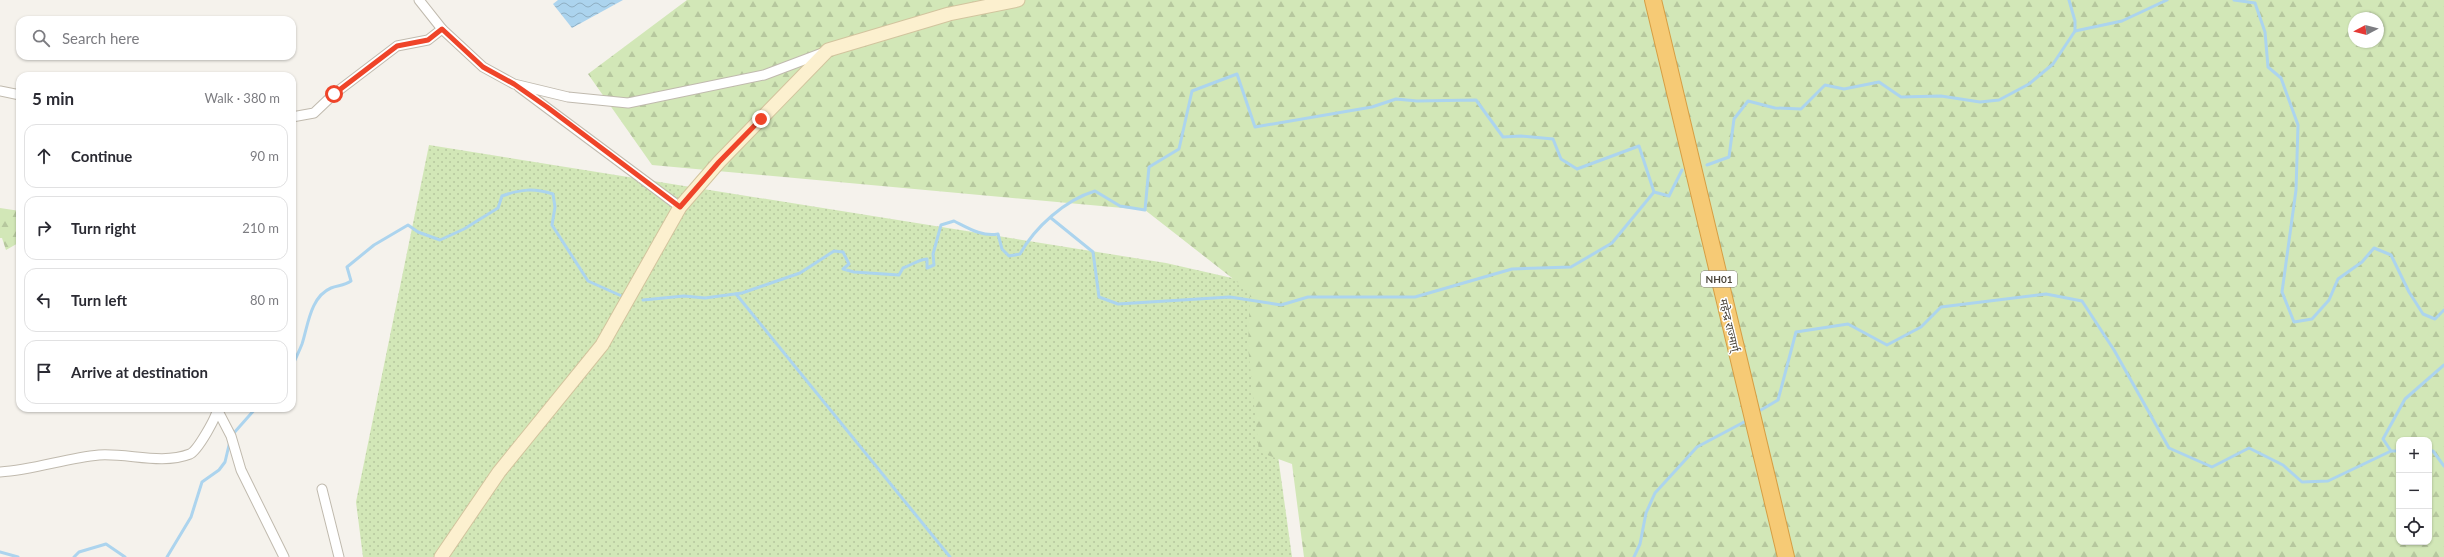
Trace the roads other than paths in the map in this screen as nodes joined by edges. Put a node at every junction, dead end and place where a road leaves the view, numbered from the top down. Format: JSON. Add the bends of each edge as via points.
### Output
{"nodes":[{"id":1,"x":419,"y":0,"type":"edge"},
{"id":2,"x":1018,"y":0,"type":"edge"},
{"id":3,"x":1653,"y":0,"type":"edge"},
{"id":4,"x":442,"y":29,"type":"junction"},
{"id":5,"x":828,"y":50,"type":"junction"},
{"id":6,"x":514,"y":84,"type":"junction"},
{"id":7,"x":0,"y":91,"type":"edge"},
{"id":8,"x":16,"y":94,"type":"edge"},
{"id":9,"x":296,"y":116,"type":"edge"},
{"id":10,"x":680,"y":207,"type":"junction"},
{"id":11,"x":217,"y":412,"type":"edge"},
{"id":12,"x":219,"y":412,"type":"edge"},
{"id":13,"x":0,"y":472,"type":"edge"},
{"id":14,"x":322,"y":489,"type":"dead end"},
{"id":15,"x":284,"y":557,"type":"edge"},
{"id":16,"x":340,"y":557,"type":"edge"},
{"id":17,"x":441,"y":557,"type":"edge"},
{"id":18,"x":1786,"y":557,"type":"edge"}],
"edges":[{"from":1,"to":4,"type":"street"},
{"from":2,"to":5,"type":"street","via":[[949,14]]},
{"from":3,"to":18,"type":"highway","name":"महेन्द्र राज्मार्ग्","number":"NH01"},
{"from":4,"to":6,"type":"street","via":[[483,67]]},
{"from":4,"to":9,"type":"street","via":[[428,40],[397,46],[334,94],[314,113]]},
{"from":5,"to":6,"type":"street","via":[[764,75],[628,103],[568,97]]},
{"from":5,"to":10,"type":"street","via":[[719,162]]},
{"from":6,"to":10,"type":"street"},
{"from":7,"to":8,"type":"street"},
{"from":10,"to":17,"type":"street","via":[[602,345],[499,472]]},
{"from":11,"to":13,"type":"street","via":[[192,453],[172,459],[98,455],[18,471]]},
{"from":12,"to":15,"type":"street","via":[[231,436],[241,470]]},
{"from":14,"to":16,"type":"street"}]}
